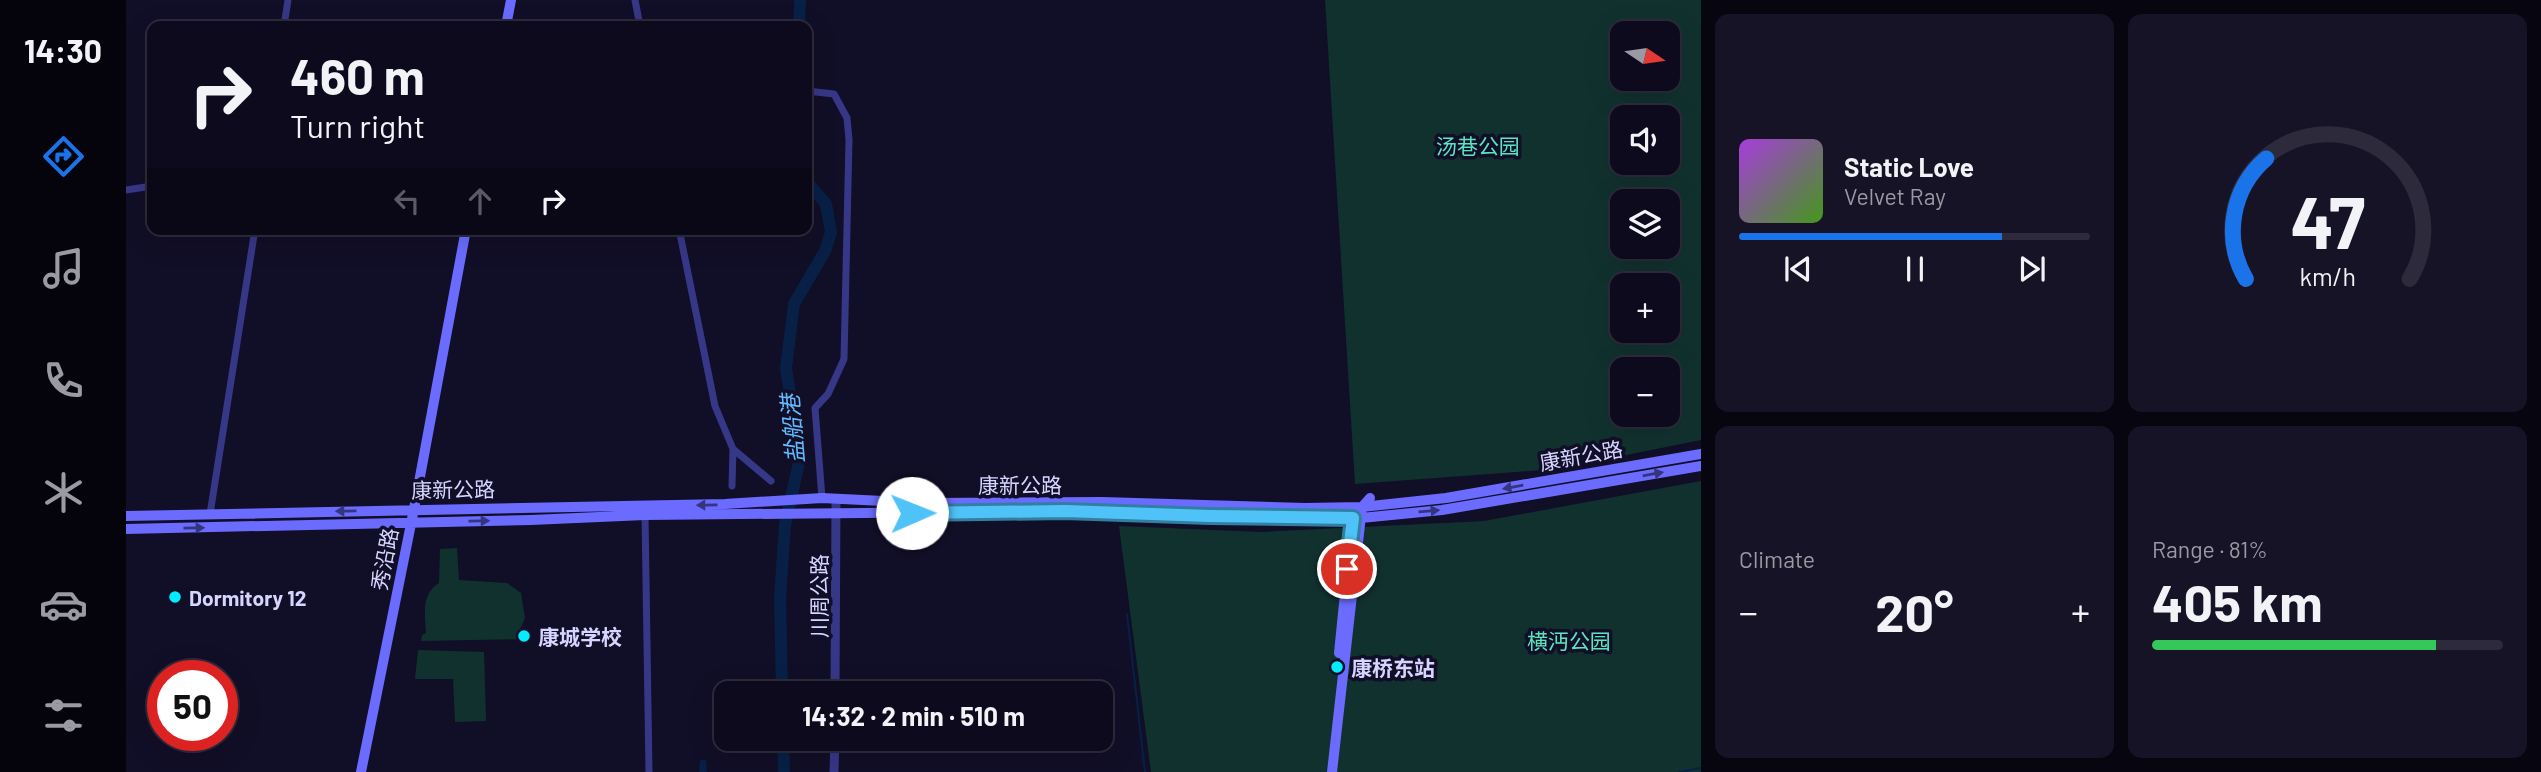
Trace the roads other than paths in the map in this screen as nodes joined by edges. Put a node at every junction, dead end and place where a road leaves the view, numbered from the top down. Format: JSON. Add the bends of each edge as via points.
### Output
{"nodes":[{"id":1,"x":288,"y":0,"type":"edge"},
{"id":2,"x":510,"y":0,"type":"edge"},
{"id":3,"x":635,"y":0,"type":"edge"},
{"id":4,"x":285,"y":21,"type":"edge"},
{"id":5,"x":507,"y":21,"type":"edge"},
{"id":6,"x":639,"y":21,"type":"edge"},
{"id":7,"x":812,"y":92,"type":"edge"},
{"id":8,"x":147,"y":187,"type":"edge"},
{"id":9,"x":126,"y":190,"type":"edge"},
{"id":10,"x":254,"y":235,"type":"edge"},
{"id":11,"x":465,"y":235,"type":"edge"},
{"id":12,"x":680,"y":235,"type":"edge"},
{"id":13,"x":733,"y":449,"type":"junction"},
{"id":14,"x":1701,"y":454,"type":"edge"},
{"id":15,"x":1701,"y":466,"type":"edge"},
{"id":16,"x":771,"y":481,"type":"dead end"},
{"id":17,"x":732,"y":486,"type":"dead end"},
{"id":18,"x":817,"y":498,"type":"junction"},
{"id":19,"x":1370,"y":498,"type":"dead end"},
{"id":20,"x":836,"y":499,"type":"junction"},
{"id":21,"x":414,"y":509,"type":"junction"},
{"id":22,"x":1357,"y":512,"type":"junction"},
{"id":23,"x":836,"y":513,"type":"junction"},
{"id":24,"x":210,"y":514,"type":"junction"},
{"id":25,"x":645,"y":515,"type":"junction"},
{"id":26,"x":126,"y":516,"type":"edge"},
{"id":27,"x":411,"y":522,"type":"junction"},
{"id":28,"x":126,"y":529,"type":"edge"},
{"id":29,"x":835,"y":681,"type":"edge"},
{"id":30,"x":835,"y":751,"type":"edge"},
{"id":31,"x":361,"y":772,"type":"edge"},
{"id":32,"x":649,"y":772,"type":"edge"},
{"id":33,"x":834,"y":772,"type":"edge"},
{"id":34,"x":1326,"y":772,"type":"edge"},
{"id":35,"x":1332,"y":772,"type":"edge"}],
"edges":[{"from":1,"to":4,"type":"street"},
{"from":2,"to":5,"type":"main road"},
{"from":3,"to":6,"type":"street"},
{"from":7,"to":18,"type":"street","via":[[834,94],[847,118],[849,140],[844,359],[828,394],[815,408]]},
{"from":8,"to":9,"type":"street"},
{"from":10,"to":24,"type":"street"},
{"from":11,"to":21,"type":"main road","name":"秀沿路"},
{"from":12,"to":13,"type":"street","via":[[715,406]]},
{"from":13,"to":16,"type":"street"},
{"from":13,"to":17,"type":"street"},
{"from":14,"to":22,"type":"main road","name":"康新公路","one_way":true},
{"from":22,"to":15,"type":"main road","name":"康新公路","one_way":true,"via":[[1441,510]]},
{"from":18,"to":20,"type":"main road","name":"康新公路"},
{"from":18,"to":21,"type":"main road","name":"康新公路","one_way":true,"via":[[699,505]]},
{"from":19,"to":22,"type":"main road"},
{"from":20,"to":22,"type":"main road","name":"康新公路","via":[[1102,502]]},
{"from":20,"to":23,"type":"street","name":"川周公路"},
{"from":21,"to":24,"type":"main road","name":"康新公路","one_way":true},
{"from":21,"to":27,"type":"main road","name":"秀沿路"},
{"from":22,"to":23,"type":"main road","name":"康新公路","via":[[1210,516],[1065,511]]},
{"from":22,"to":34,"type":"main road"},
{"from":22,"to":35,"type":"main road"},
{"from":23,"to":25,"type":"main road","name":"康新公路"},
{"from":23,"to":29,"type":"street","name":"川周公路"},
{"from":24,"to":26,"type":"main road","name":"康新公路"},
{"from":27,"to":25,"type":"main road","name":"康新公路","one_way":true},
{"from":25,"to":32,"type":"street"},
{"from":28,"to":27,"type":"main road","name":"康新公路","one_way":true},
{"from":27,"to":31,"type":"main road","name":"秀沿路"},
{"from":30,"to":33,"type":"street"}]}
